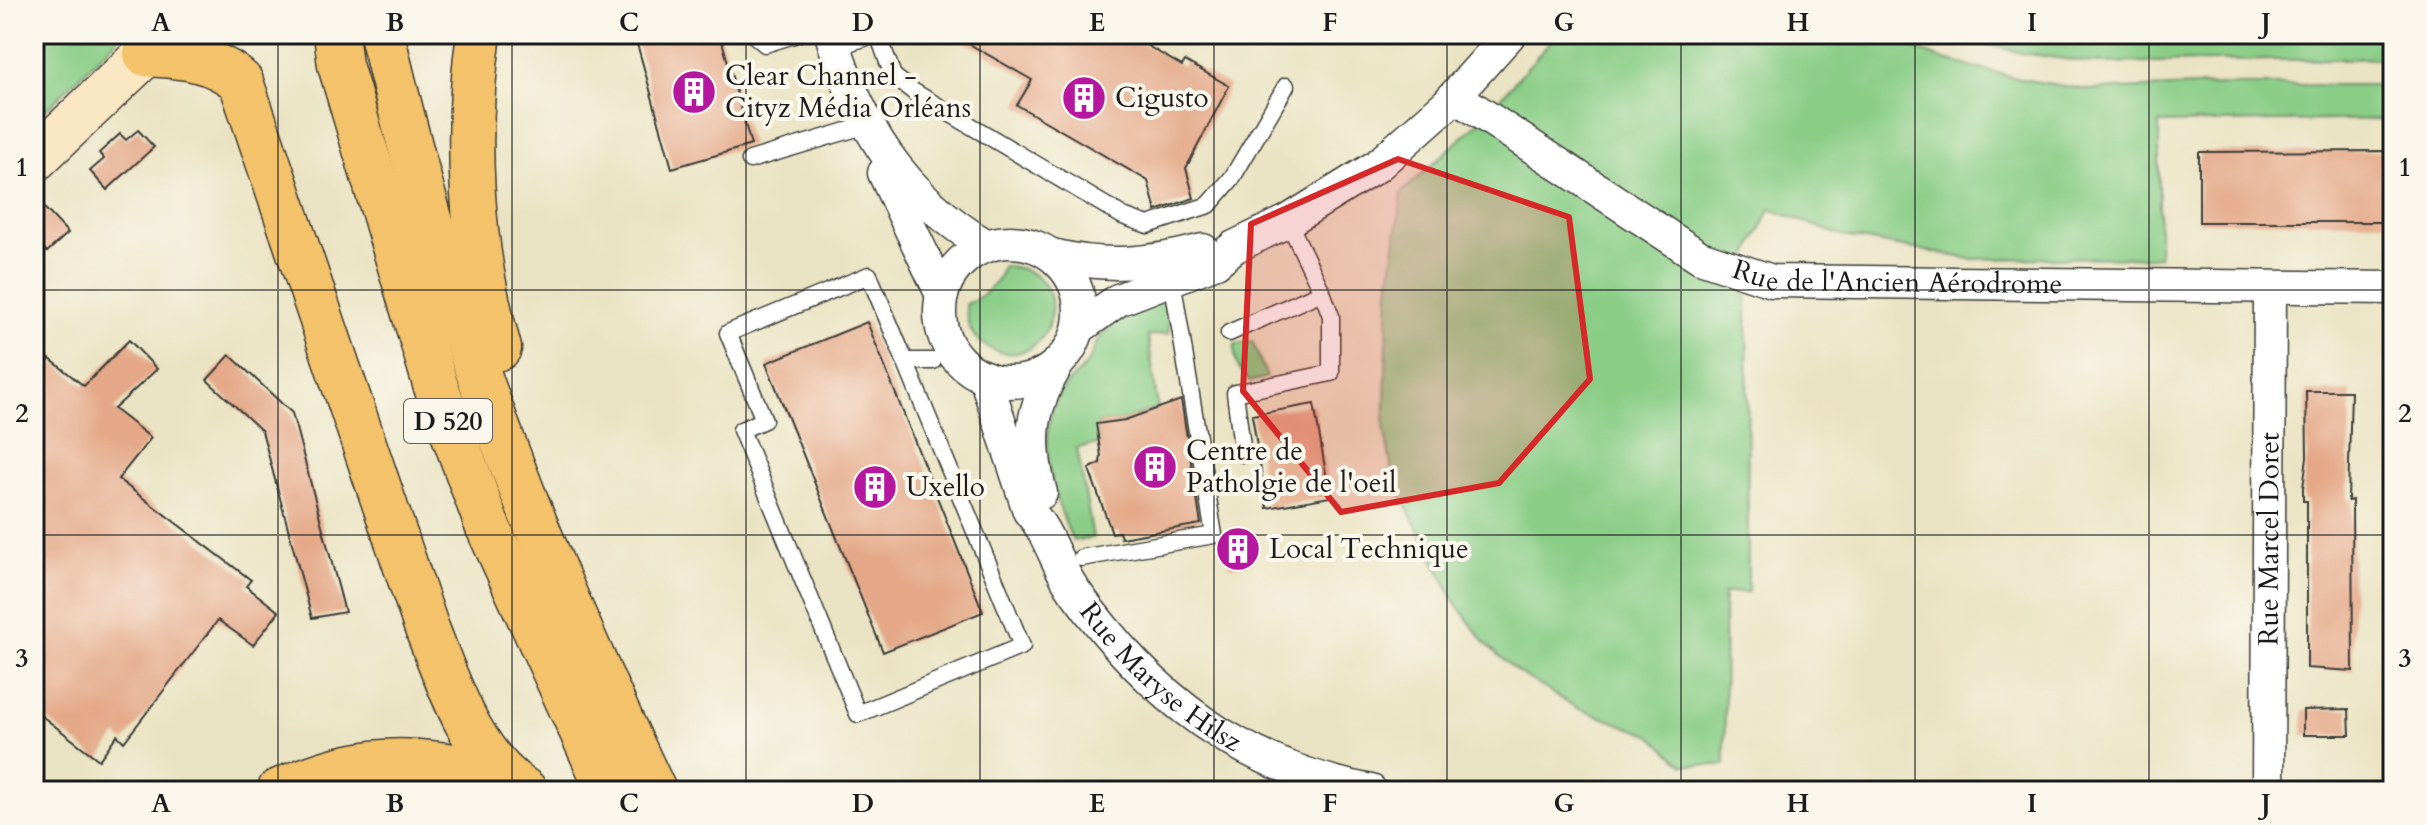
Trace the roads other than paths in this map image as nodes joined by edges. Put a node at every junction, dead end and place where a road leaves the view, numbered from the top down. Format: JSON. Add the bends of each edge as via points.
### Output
{"nodes":[{"id":1,"x":232,"y":34,"type":"edge"},
{"id":2,"x":336,"y":34,"type":"edge"},
{"id":3,"x":382,"y":34,"type":"edge"},
{"id":4,"x":479,"y":34,"type":"edge"},
{"id":5,"x":753,"y":34,"type":"edge"},
{"id":6,"x":797,"y":34,"type":"edge"},
{"id":7,"x":878,"y":34,"type":"edge"},
{"id":8,"x":1510,"y":34,"type":"edge"},
{"id":9,"x":161,"y":40,"type":"edge"},
{"id":10,"x":832,"y":40,"type":"edge"},
{"id":11,"x":241,"y":82,"type":"junction"},
{"id":12,"x":1286,"y":86,"type":"dead end"},
{"id":13,"x":1455,"y":96,"type":"junction"},
{"id":14,"x":868,"y":127,"type":"junction"},
{"id":15,"x":34,"y":160,"type":"edge"},
{"id":16,"x":750,"y":160,"type":"dead end"},
{"id":17,"x":1288,"y":221,"type":"junction"},
{"id":18,"x":987,"y":246,"type":"junction"},
{"id":19,"x":1234,"y":247,"type":"junction"},
{"id":20,"x":1052,"y":255,"type":"junction"},
{"id":21,"x":1172,"y":279,"type":"junction"},
{"id":22,"x":2270,"y":288,"type":"junction"},
{"id":23,"x":2393,"y":288,"type":"edge"},
{"id":24,"x":1322,"y":292,"type":"junction"},
{"id":25,"x":942,"y":295,"type":"junction"},
{"id":26,"x":1079,"y":328,"type":"junction"},
{"id":27,"x":1229,"y":333,"type":"dead end"},
{"id":28,"x":905,"y":361,"type":"junction"},
{"id":29,"x":933,"y":361,"type":"dead end"},
{"id":30,"x":1059,"y":362,"type":"junction"},
{"id":31,"x":985,"y":377,"type":"junction"},
{"id":32,"x":1243,"y":454,"type":"dead end"},
{"id":33,"x":1041,"y":524,"type":"junction"},
{"id":34,"x":546,"y":550,"type":"junction"},
{"id":35,"x":1081,"y":558,"type":"dead end"},
{"id":36,"x":512,"y":783,"type":"edge"},
{"id":37,"x":279,"y":791,"type":"edge"},
{"id":38,"x":609,"y":791,"type":"edge"},
{"id":39,"x":654,"y":791,"type":"edge"},
{"id":40,"x":1371,"y":791,"type":"edge"},
{"id":41,"x":2268,"y":791,"type":"edge"}],
"edges":[{"from":1,"to":11,"type":"main road"},
{"from":2,"to":38,"type":"main road","number":"D 520","via":[[340,65],[435,384],[487,525]]},
{"from":3,"to":34,"type":"main road","number":"D 520","via":[[447,275],[490,407]]},
{"from":4,"to":34,"type":"main road","via":[[473,164],[480,274],[503,359],[545,475]]},
{"from":5,"to":6,"type":"lane","via":[[765,44]]},
{"from":7,"to":10,"type":"lane"},
{"from":7,"to":12,"type":"lane","via":[[893,76],[914,92],[1123,216],[1148,225],[1209,205],[1232,178]]},
{"from":8,"to":13,"type":"street"},
{"from":9,"to":11,"type":"main road","via":[[172,55],[223,66]]},
{"from":9,"to":15,"type":"main road"},
{"from":10,"to":14,"type":"street"},
{"from":11,"to":36,"type":"main road","via":[[426,626],[461,709]]},
{"from":13,"to":17,"type":"street","via":[[1396,152]]},
{"from":13,"to":22,"type":"street","name":"Rue de l'Ancien Aérodrome","via":[[1700,257],[1772,281]]},
{"from":14,"to":16,"type":"lane"},
{"from":14,"to":18,"type":"street","via":[[904,179],[947,222]]},
{"from":14,"to":25,"type":"street","via":[[868,143]]},
{"from":17,"to":19,"type":"street"},
{"from":17,"to":24,"type":"lane"},
{"from":18,"to":20,"type":"street","via":[[1032,245]]},
{"from":18,"to":25,"type":"street","via":[[951,274]]},
{"from":19,"to":20,"type":"street","via":[[1108,265]]},
{"from":19,"to":21,"type":"street","via":[[1216,262]]},
{"from":20,"to":26,"type":"street","via":[[1077,288]]},
{"from":21,"to":26,"type":"street","via":[[1118,300]]},
{"from":21,"to":35,"type":"lane","via":[[1214,535]]},
{"from":22,"to":23,"type":"street","name":"Rue de l'Ancien Aérodrome"},
{"from":22,"to":41,"type":"street","name":"Rue Marcel Doret"},
{"from":24,"to":27,"type":"lane"},
{"from":24,"to":32,"type":"lane","via":[[1331,316],[1331,373],[1235,393]]},
{"from":25,"to":31,"type":"street","via":[[944,335],[954,353]]},
{"from":26,"to":30,"type":"street"},
{"from":28,"to":28,"type":"lane","via":[[869,275],[728,333],[764,420],[741,430],[858,714],[1022,646]]},
{"from":28,"to":29,"type":"lane"},
{"from":30,"to":31,"type":"street","via":[[1024,381]]},
{"from":30,"to":33,"type":"street","name":"Rue Maryse Hilsz","via":[[1040,392],[1034,414]]},
{"from":31,"to":33,"type":"street","name":"Rue Maryse Hilsz","via":[[1029,511]]},
{"from":33,"to":40,"type":"street","name":"Rue Maryse Hilsz","via":[[1071,585],[1104,632],[1154,687],[1246,749],[1290,770]]},
{"from":34,"to":39,"type":"main road","number":"D 520"},
{"from":36,"to":37,"type":"main road","via":[[430,760],[374,760],[320,773]]}]}
